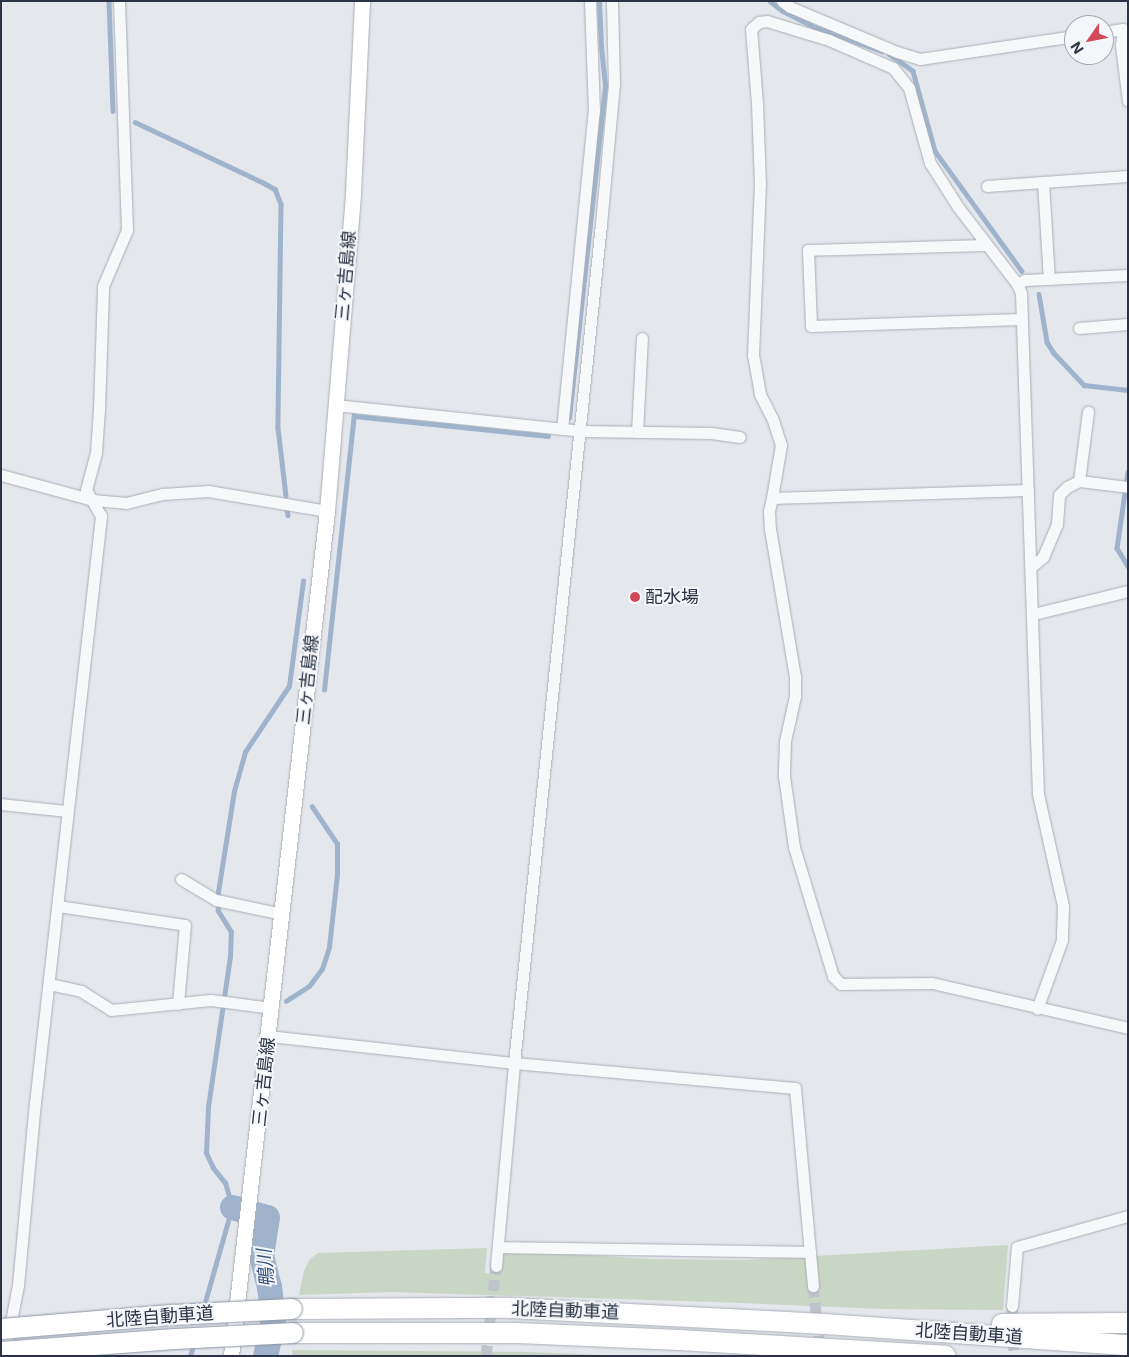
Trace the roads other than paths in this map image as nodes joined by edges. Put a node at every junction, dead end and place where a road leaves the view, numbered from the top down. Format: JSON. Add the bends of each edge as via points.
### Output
{"nodes":[{"id":1,"x":119,"y":1,"type":"edge"},
{"id":2,"x":362,"y":1,"type":"edge"},
{"id":3,"x":590,"y":1,"type":"edge"},
{"id":4,"x":612,"y":1,"type":"edge"},
{"id":5,"x":782,"y":1,"type":"edge"},
{"id":6,"x":1126,"y":28,"type":"edge"},
{"id":7,"x":1064,"y":37,"type":"edge"},
{"id":8,"x":897,"y":52,"type":"junction"},
{"id":9,"x":893,"y":68,"type":"junction"},
{"id":10,"x":1128,"y":100,"type":"edge"},
{"id":11,"x":1128,"y":176,"type":"edge"},
{"id":12,"x":1042,"y":182,"type":"junction"},
{"id":13,"x":987,"y":186,"type":"dead end"},
{"id":14,"x":986,"y":245,"type":"junction"},
{"id":15,"x":1128,"y":275,"type":"edge"},
{"id":16,"x":1049,"y":279,"type":"junction"},
{"id":17,"x":1017,"y":284,"type":"junction"},
{"id":18,"x":1022,"y":319,"type":"junction"},
{"id":19,"x":1128,"y":324,"type":"edge"},
{"id":20,"x":1079,"y":328,"type":"dead end"},
{"id":21,"x":642,"y":338,"type":"dead end"},
{"id":22,"x":335,"y":405,"type":"junction"},
{"id":23,"x":1088,"y":412,"type":"dead end"},
{"id":24,"x":562,"y":429,"type":"junction"},
{"id":25,"x":581,"y":431,"type":"junction"},
{"id":26,"x":637,"y":432,"type":"junction"},
{"id":27,"x":740,"y":437,"type":"dead end"},
{"id":28,"x":1,"y":476,"type":"edge"},
{"id":29,"x":1079,"y":481,"type":"junction"},
{"id":30,"x":1124,"y":487,"type":"edge"},
{"id":31,"x":1028,"y":490,"type":"junction"},
{"id":32,"x":772,"y":498,"type":"junction"},
{"id":33,"x":93,"y":500,"type":"junction"},
{"id":34,"x":327,"y":511,"type":"junction"},
{"id":35,"x":1031,"y":567,"type":"junction"},
{"id":36,"x":1128,"y":592,"type":"edge"},
{"id":37,"x":1033,"y":614,"type":"junction"},
{"id":38,"x":1,"y":804,"type":"edge"},
{"id":39,"x":67,"y":811,"type":"junction"},
{"id":40,"x":181,"y":879,"type":"dead end"},
{"id":41,"x":58,"y":906,"type":"junction"},
{"id":42,"x":282,"y":914,"type":"junction"},
{"id":43,"x":50,"y":984,"type":"junction"},
{"id":44,"x":178,"y":1004,"type":"junction"},
{"id":45,"x":272,"y":1008,"type":"junction"},
{"id":46,"x":1037,"y":1009,"type":"junction"},
{"id":47,"x":1128,"y":1028,"type":"edge"},
{"id":48,"x":269,"y":1036,"type":"junction"},
{"id":49,"x":514,"y":1063,"type":"junction"},
{"id":50,"x":1128,"y":1216,"type":"edge"},
{"id":51,"x":498,"y":1247,"type":"junction"},
{"id":52,"x":810,"y":1252,"type":"junction"},
{"id":53,"x":496,"y":1266,"type":"tunnel mouth"},
{"id":54,"x":813,"y":1286,"type":"tunnel mouth"},
{"id":55,"x":1012,"y":1306,"type":"tunnel mouth"},
{"id":56,"x":1128,"y":1323,"type":"edge"},
{"id":57,"x":826,"y":1324,"type":"junction"},
{"id":58,"x":2,"y":1343,"type":"edge"},
{"id":59,"x":1128,"y":1345,"type":"edge"},
{"id":60,"x":923,"y":1355,"type":"edge"},
{"id":61,"x":30,"y":1356,"type":"edge"},
{"id":62,"x":231,"y":1356,"type":"edge"},
{"id":63,"x":946,"y":1356,"type":"edge"}],
"edges":[{"from":1,"to":33,"type":"street","via":[[127,230],[102,286],[96,453],[86,490]]},
{"from":2,"to":22,"type":"main road","name":"三ヶ吉島線","via":[[353,193]]},
{"from":3,"to":24,"type":"street","via":[[594,111]]},
{"from":4,"to":25,"type":"street","via":[[614,85]]},
{"from":5,"to":8,"type":"street","via":[[790,8]]},
{"from":6,"to":10,"type":"street","via":[[1121,45]]},
{"from":7,"to":8,"type":"street","via":[[920,59]]},
{"from":8,"to":9,"type":"street"},
{"from":9,"to":14,"type":"street","via":[[909,88],[930,163]]},
{"from":9,"to":32,"type":"street","via":[[829,40],[767,21],[759,22],[751,29],[760,185],[753,356],[760,394],[780,445]]},
{"from":11,"to":12,"type":"street"},
{"from":12,"to":13,"type":"street"},
{"from":12,"to":16,"type":"street"},
{"from":14,"to":17,"type":"street"},
{"from":14,"to":18,"type":"street","via":[[808,250],[811,326]]},
{"from":15,"to":16,"type":"street"},
{"from":16,"to":17,"type":"street","via":[[1025,280]]},
{"from":17,"to":18,"type":"street","via":[[1021,293]]},
{"from":18,"to":31,"type":"street"},
{"from":19,"to":20,"type":"street"},
{"from":21,"to":26,"type":"street"},
{"from":22,"to":24,"type":"street"},
{"from":22,"to":34,"type":"main road","name":"三ヶ吉島線"},
{"from":23,"to":29,"type":"street"},
{"from":24,"to":25,"type":"street"},
{"from":25,"to":26,"type":"street"},
{"from":25,"to":49,"type":"street"},
{"from":26,"to":27,"type":"street","via":[[711,433]]},
{"from":28,"to":33,"type":"street"},
{"from":29,"to":30,"type":"street"},
{"from":29,"to":35,"type":"street","via":[[1059,495],[1057,524],[1043,557]]},
{"from":31,"to":32,"type":"street"},
{"from":31,"to":35,"type":"street"},
{"from":32,"to":46,"type":"street","via":[[768,512],[770,529],[795,677],[795,696],[785,741],[784,776],[794,847],[833,976],[841,984],[932,983]]},
{"from":33,"to":34,"type":"street","via":[[126,503],[163,494],[208,491]]},
{"from":33,"to":39,"type":"street","via":[[101,516]]},
{"from":34,"to":42,"type":"main road","name":"三ヶ吉島線"},
{"from":35,"to":37,"type":"street"},
{"from":36,"to":37,"type":"street"},
{"from":37,"to":46,"type":"street","via":[[1038,794],[1063,906],[1062,940]]},
{"from":38,"to":39,"type":"street"},
{"from":39,"to":41,"type":"street"},
{"from":40,"to":42,"type":"street","via":[[216,900]]},
{"from":41,"to":43,"type":"street"},
{"from":41,"to":44,"type":"street","via":[[185,925]]},
{"from":42,"to":45,"type":"main road","name":"三ヶ吉島線"},
{"from":43,"to":44,"type":"street","via":[[81,991],[111,1010]]},
{"from":43,"to":58,"type":"street","via":[[18,1285]]},
{"from":44,"to":45,"type":"street","via":[[212,1000]]},
{"from":45,"to":48,"type":"main road","name":"三ヶ吉島線"},
{"from":46,"to":47,"type":"street"},
{"from":48,"to":49,"type":"street"},
{"from":48,"to":62,"type":"main road","name":"三ヶ吉島線"},
{"from":49,"to":51,"type":"street"},
{"from":49,"to":52,"type":"street","via":[[796,1088]]},
{"from":50,"to":55,"type":"street","via":[[1016,1247]]},
{"from":51,"to":52,"type":"street"},
{"from":51,"to":53,"type":"street"},
{"from":52,"to":54,"type":"street"},
{"from":56,"to":57,"type":"highway"},
{"from":57,"to":58,"type":"highway","name":"北陸自動車道","bridge":true,"via":[[510,1308],[292,1309],[172,1315]]},
{"from":57,"to":59,"type":"highway","name":"北陸自動車道"},
{"from":58,"to":60,"type":"highway","name":"北陸自動車道","bridge":true,"via":[[293,1333],[518,1333]]},
{"from":58,"to":61,"type":"street"},
{"from":60,"to":63,"type":"highway","name":"北陸自動車道"}]}
